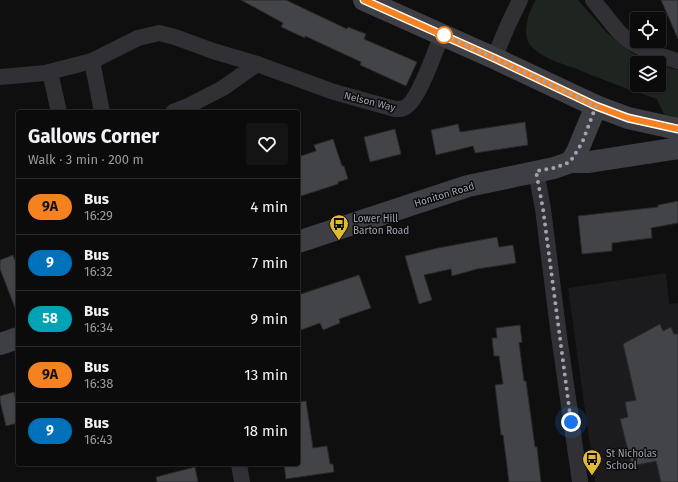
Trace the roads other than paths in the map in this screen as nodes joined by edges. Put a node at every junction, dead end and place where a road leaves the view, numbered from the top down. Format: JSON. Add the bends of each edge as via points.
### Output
{"nodes":[{"id":1,"x":364,"y":0,"type":"edge"},
{"id":2,"x":520,"y":0,"type":"edge"},
{"id":3,"x":594,"y":0,"type":"edge"},
{"id":4,"x":442,"y":34,"type":"junction"},
{"id":5,"x":494,"y":58,"type":"junction"},
{"id":6,"x":92,"y":61,"type":"junction"},
{"id":7,"x":678,"y":61,"type":"edge"},
{"id":8,"x":256,"y":64,"type":"junction"},
{"id":9,"x":50,"y":72,"type":"junction"},
{"id":10,"x":0,"y":77,"type":"edge"},
{"id":11,"x":596,"y":106,"type":"junction"},
{"id":12,"x":59,"y":110,"type":"edge"},
{"id":13,"x":102,"y":110,"type":"edge"},
{"id":14,"x":178,"y":110,"type":"edge"},
{"id":15,"x":678,"y":129,"type":"edge"},
{"id":16,"x":678,"y":148,"type":"edge"},
{"id":17,"x":570,"y":162,"type":"junction"},
{"id":18,"x":536,"y":171,"type":"junction"},
{"id":19,"x":300,"y":241,"type":"edge"},
{"id":20,"x":16,"y":339,"type":"edge"},
{"id":21,"x":0,"y":344,"type":"edge"},
{"id":22,"x":239,"y":466,"type":"edge"},
{"id":23,"x":242,"y":482,"type":"edge"},
{"id":24,"x":580,"y":482,"type":"edge"}],
"edges":[{"from":1,"to":4,"type":"main road"},
{"from":2,"to":5,"type":"street"},
{"from":3,"to":7,"type":"street","via":[[620,33],[657,55]]},
{"from":4,"to":5,"type":"main road"},
{"from":4,"to":8,"type":"street","name":"Nelson Way","via":[[412,102],[404,108],[395,109],[334,92]]},
{"from":5,"to":11,"type":"main road"},
{"from":6,"to":8,"type":"street","name":"Nelson Way","via":[[138,38],[159,33]]},
{"from":6,"to":9,"type":"street","name":"Nelson Way"},
{"from":6,"to":13,"type":"street"},
{"from":8,"to":14,"type":"street","via":[[223,88]]},
{"from":9,"to":10,"type":"street","name":"Nelson Way"},
{"from":9,"to":12,"type":"street"},
{"from":11,"to":15,"type":"main road","via":[[628,118]]},
{"from":11,"to":17,"type":"main road","via":[[580,146]]},
{"from":16,"to":17,"type":"main road","name":"Honiton Road","via":[[589,162]]},
{"from":17,"to":18,"type":"main road","name":"Honiton Road"},
{"from":18,"to":19,"type":"main road","name":"Honiton Road","via":[[468,186]]},
{"from":18,"to":24,"type":"street"},
{"from":20,"to":21,"type":"main road"},
{"from":22,"to":23,"type":"street"}]}
